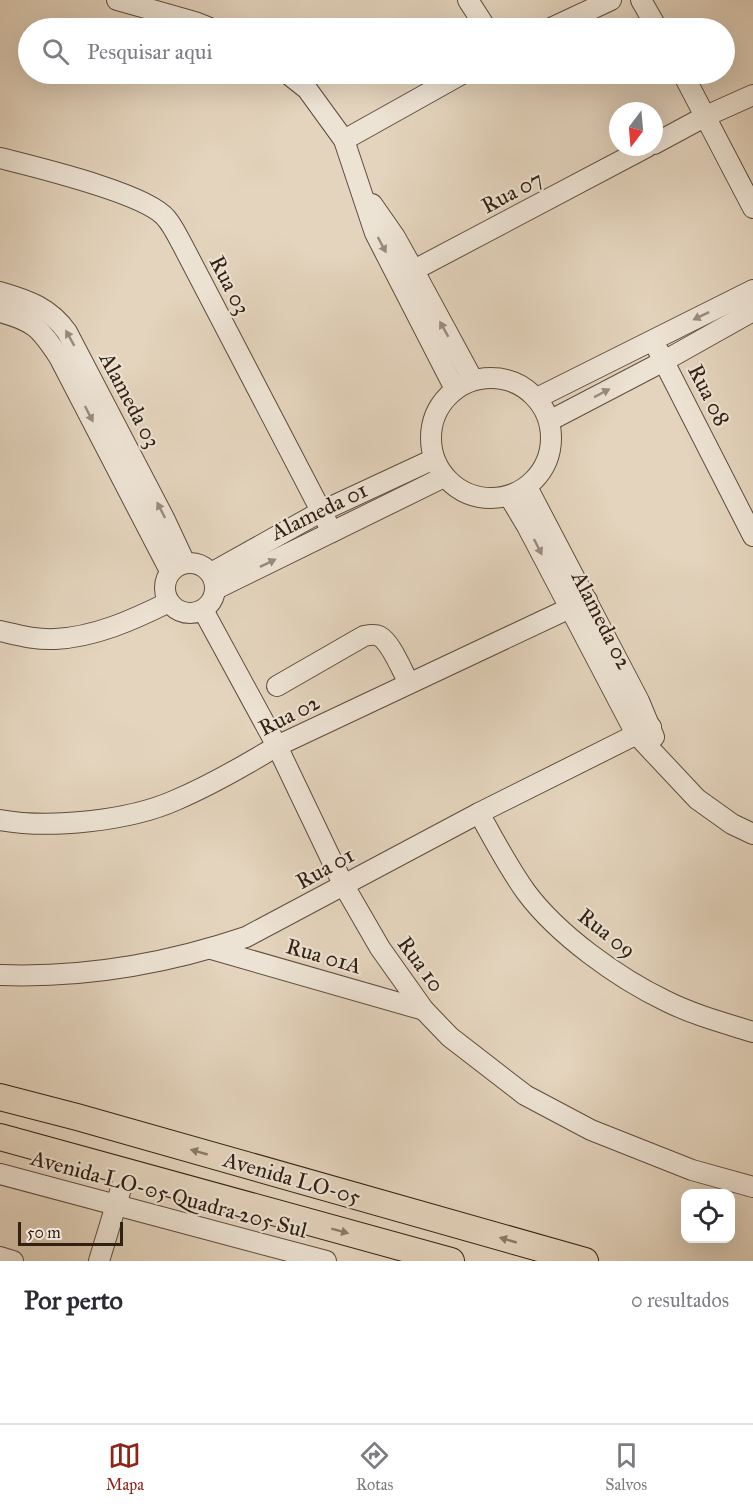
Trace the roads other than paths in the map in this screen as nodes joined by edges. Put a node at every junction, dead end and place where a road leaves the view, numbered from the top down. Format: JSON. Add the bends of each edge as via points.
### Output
{"nodes":[{"id":1,"x":117,"y":0,"type":"edge"},
{"id":2,"x":468,"y":0,"type":"edge"},
{"id":3,"x":611,"y":0,"type":"edge"},
{"id":4,"x":641,"y":0,"type":"edge"},
{"id":5,"x":181,"y":18,"type":"edge"},
{"id":6,"x":480,"y":18,"type":"edge"},
{"id":7,"x":572,"y":18,"type":"edge"},
{"id":8,"x":651,"y":18,"type":"edge"},
{"id":9,"x":301,"y":84,"type":"edge"},
{"id":10,"x":444,"y":84,"type":"edge"},
{"id":11,"x":688,"y":84,"type":"edge"},
{"id":12,"x":753,"y":95,"type":"edge"},
{"id":13,"x":706,"y":116,"type":"junction"},
{"id":14,"x":663,"y":139,"type":"edge"},
{"id":15,"x":344,"y":140,"type":"junction"},
{"id":16,"x":631,"y":156,"type":"edge"},
{"id":17,"x":0,"y":158,"type":"edge"},
{"id":18,"x":753,"y":208,"type":"edge"},
{"id":19,"x":407,"y":275,"type":"junction"},
{"id":20,"x":753,"y":290,"type":"edge"},
{"id":21,"x":0,"y":292,"type":"edge"},
{"id":22,"x":753,"y":311,"type":"edge"},
{"id":23,"x":0,"y":312,"type":"edge"},
{"id":24,"x":652,"y":340,"type":"junction"},
{"id":25,"x":664,"y":361,"type":"junction"},
{"id":26,"x":464,"y":384,"type":"junction"},
{"id":27,"x":537,"y":398,"type":"junction"},
{"id":28,"x":550,"y":420,"type":"junction"},
{"id":29,"x":434,"y":459,"type":"junction"},
{"id":30,"x":444,"y":477,"type":"junction"},
{"id":31,"x":526,"y":487,"type":"junction"},
{"id":32,"x":509,"y":496,"type":"junction"},
{"id":33,"x":322,"y":511,"type":"junction"},
{"id":34,"x":332,"y":532,"type":"junction"},
{"id":35,"x":753,"y":537,"type":"edge"},
{"id":36,"x":178,"y":567,"type":"junction"},
{"id":37,"x":213,"y":581,"type":"junction"},
{"id":38,"x":169,"y":602,"type":"junction"},
{"id":39,"x":578,"y":604,"type":"junction"},
{"id":40,"x":203,"y":610,"type":"junction"},
{"id":41,"x":0,"y":631,"type":"edge"},
{"id":42,"x":409,"y":683,"type":"junction"},
{"id":43,"x":277,"y":686,"type":"dead end"},
{"id":44,"x":644,"y":730,"type":"junction"},
{"id":45,"x":277,"y":746,"type":"junction"},
{"id":46,"x":479,"y":813,"type":"junction"},
{"id":47,"x":0,"y":820,"type":"edge"},
{"id":48,"x":753,"y":834,"type":"edge"},
{"id":49,"x":343,"y":885,"type":"junction"},
{"id":50,"x":211,"y":949,"type":"junction"},
{"id":51,"x":0,"y":975,"type":"edge"},
{"id":52,"x":424,"y":1010,"type":"junction"},
{"id":53,"x":753,"y":1032,"type":"edge"},
{"id":54,"x":0,"y":1097,"type":"edge"},
{"id":55,"x":0,"y":1137,"type":"edge"},
{"id":56,"x":126,"y":1172,"type":"junction"},
{"id":57,"x":0,"y":1174,"type":"edge"},
{"id":58,"x":753,"y":1187,"type":"edge"},
{"id":59,"x":116,"y":1206,"type":"junction"},
{"id":60,"x":0,"y":1257,"type":"edge"},
{"id":61,"x":419,"y":1257,"type":"edge"},
{"id":62,"x":13,"y":1261,"type":"edge"},
{"id":63,"x":99,"y":1261,"type":"edge"},
{"id":64,"x":327,"y":1261,"type":"edge"},
{"id":65,"x":451,"y":1261,"type":"edge"},
{"id":66,"x":585,"y":1261,"type":"edge"}],
"edges":[{"from":1,"to":5,"type":"street"},
{"from":2,"to":6,"type":"street"},
{"from":3,"to":7,"type":"street"},
{"from":4,"to":8,"type":"street"},
{"from":9,"to":15,"type":"street"},
{"from":10,"to":15,"type":"street"},
{"from":11,"to":13,"type":"street"},
{"from":12,"to":13,"type":"street"},
{"from":13,"to":14,"type":"street"},
{"from":13,"to":18,"type":"street"},
{"from":15,"to":19,"type":"street","via":[[375,233]]},
{"from":16,"to":19,"type":"street","name":"Rua 07"},
{"from":17,"to":33,"type":"street","name":"Rua 03","via":[[118,192],[149,204],[166,217]]},
{"from":19,"to":26,"type":"street"},
{"from":20,"to":24,"type":"street","one_way":true},
{"from":36,"to":21,"type":"street","name":"Alameda 03","one_way":true,"via":[[164,518],[67,332],[45,309]]},
{"from":22,"to":25,"type":"street"},
{"from":23,"to":36,"type":"street","name":"Alameda 03","one_way":true,"via":[[31,322],[44,334]]},
{"from":24,"to":25,"type":"street","name":"Rua 08"},
{"from":24,"to":27,"type":"street"},
{"from":28,"to":25,"type":"street","one_way":true},
{"from":25,"to":35,"type":"street","name":"Rua 08"},
{"from":26,"to":27,"type":"street","via":[[490,377],[507,379]]},
{"from":26,"to":29,"type":"street","via":[[441,403],[433,420],[430,439]]},
{"from":27,"to":28,"type":"street"},
{"from":28,"to":31,"type":"street","via":[[551,452],[544,469]]},
{"from":29,"to":30,"type":"street"},
{"from":29,"to":33,"type":"street","name":"Alameda 01"},
{"from":30,"to":32,"type":"street","via":[[459,490],[477,497]]},
{"from":30,"to":34,"type":"street","name":"Alameda 01"},
{"from":31,"to":32,"type":"street"},
{"from":31,"to":39,"type":"street","name":"Alameda 02"},
{"from":32,"to":39,"type":"street","name":"Alameda 02","one_way":true},
{"from":33,"to":34,"type":"street","name":"Rua 03"},
{"from":33,"to":37,"type":"street","name":"Alameda 01"},
{"from":37,"to":34,"type":"street","name":"Alameda 01","one_way":true},
{"from":36,"to":37,"type":"street","via":[[197,563]]},
{"from":36,"to":38,"type":"street","via":[[164,588]]},
{"from":37,"to":40,"type":"street","via":[[210,605]]},
{"from":38,"to":40,"type":"street","via":[[188,614]]},
{"from":38,"to":41,"type":"street","via":[[128,622],[83,636],[53,640]]},
{"from":39,"to":42,"type":"street","name":"Rua 02"},
{"from":39,"to":44,"type":"street","name":"Alameda 02"},
{"from":40,"to":45,"type":"street","name":"Rua 10"},
{"from":42,"to":43,"type":"street","via":[[388,645],[376,635],[364,636]]},
{"from":42,"to":45,"type":"street","name":"Rua 02"},
{"from":44,"to":46,"type":"street","name":"Rua 01"},
{"from":44,"to":48,"type":"street","name":"Alameda 02","via":[[660,760],[697,799]]},
{"from":45,"to":47,"type":"street","name":"Rua 02","via":[[173,802],[129,814],[57,825]]},
{"from":45,"to":49,"type":"street","name":"Rua 10"},
{"from":46,"to":49,"type":"street","name":"Rua 01"},
{"from":46,"to":53,"type":"street","name":"Rua 09","via":[[527,894],[602,964],[667,1002]]},
{"from":49,"to":50,"type":"street","name":"Rua 01","via":[[246,937]]},
{"from":49,"to":52,"type":"street","name":"Rua 10","via":[[380,948]]},
{"from":50,"to":51,"type":"street","name":"Rua 01","via":[[93,973]]},
{"from":50,"to":52,"type":"street","name":"Rua 01A"},
{"from":52,"to":58,"type":"street","name":"Rua 10","via":[[450,1037],[525,1095],[591,1130],[692,1170]]},
{"from":66,"to":54,"type":"main road","name":"Avenida LO-05","one_way":true},
{"from":55,"to":56,"type":"main road","name":"Avenida LO-05"},
{"from":56,"to":59,"type":"street"},
{"from":56,"to":61,"type":"main road","name":"Avenida LO-05","one_way":true},
{"from":57,"to":59,"type":"street","name":"Avenida LO-05 Quadra 205 Sul"},
{"from":59,"to":63,"type":"street"},
{"from":59,"to":64,"type":"street","name":"Avenida LO-05 Quadra 205 Sul"},
{"from":60,"to":62,"type":"street"},
{"from":61,"to":65,"type":"main road","name":"Avenida LO-05"}]}
